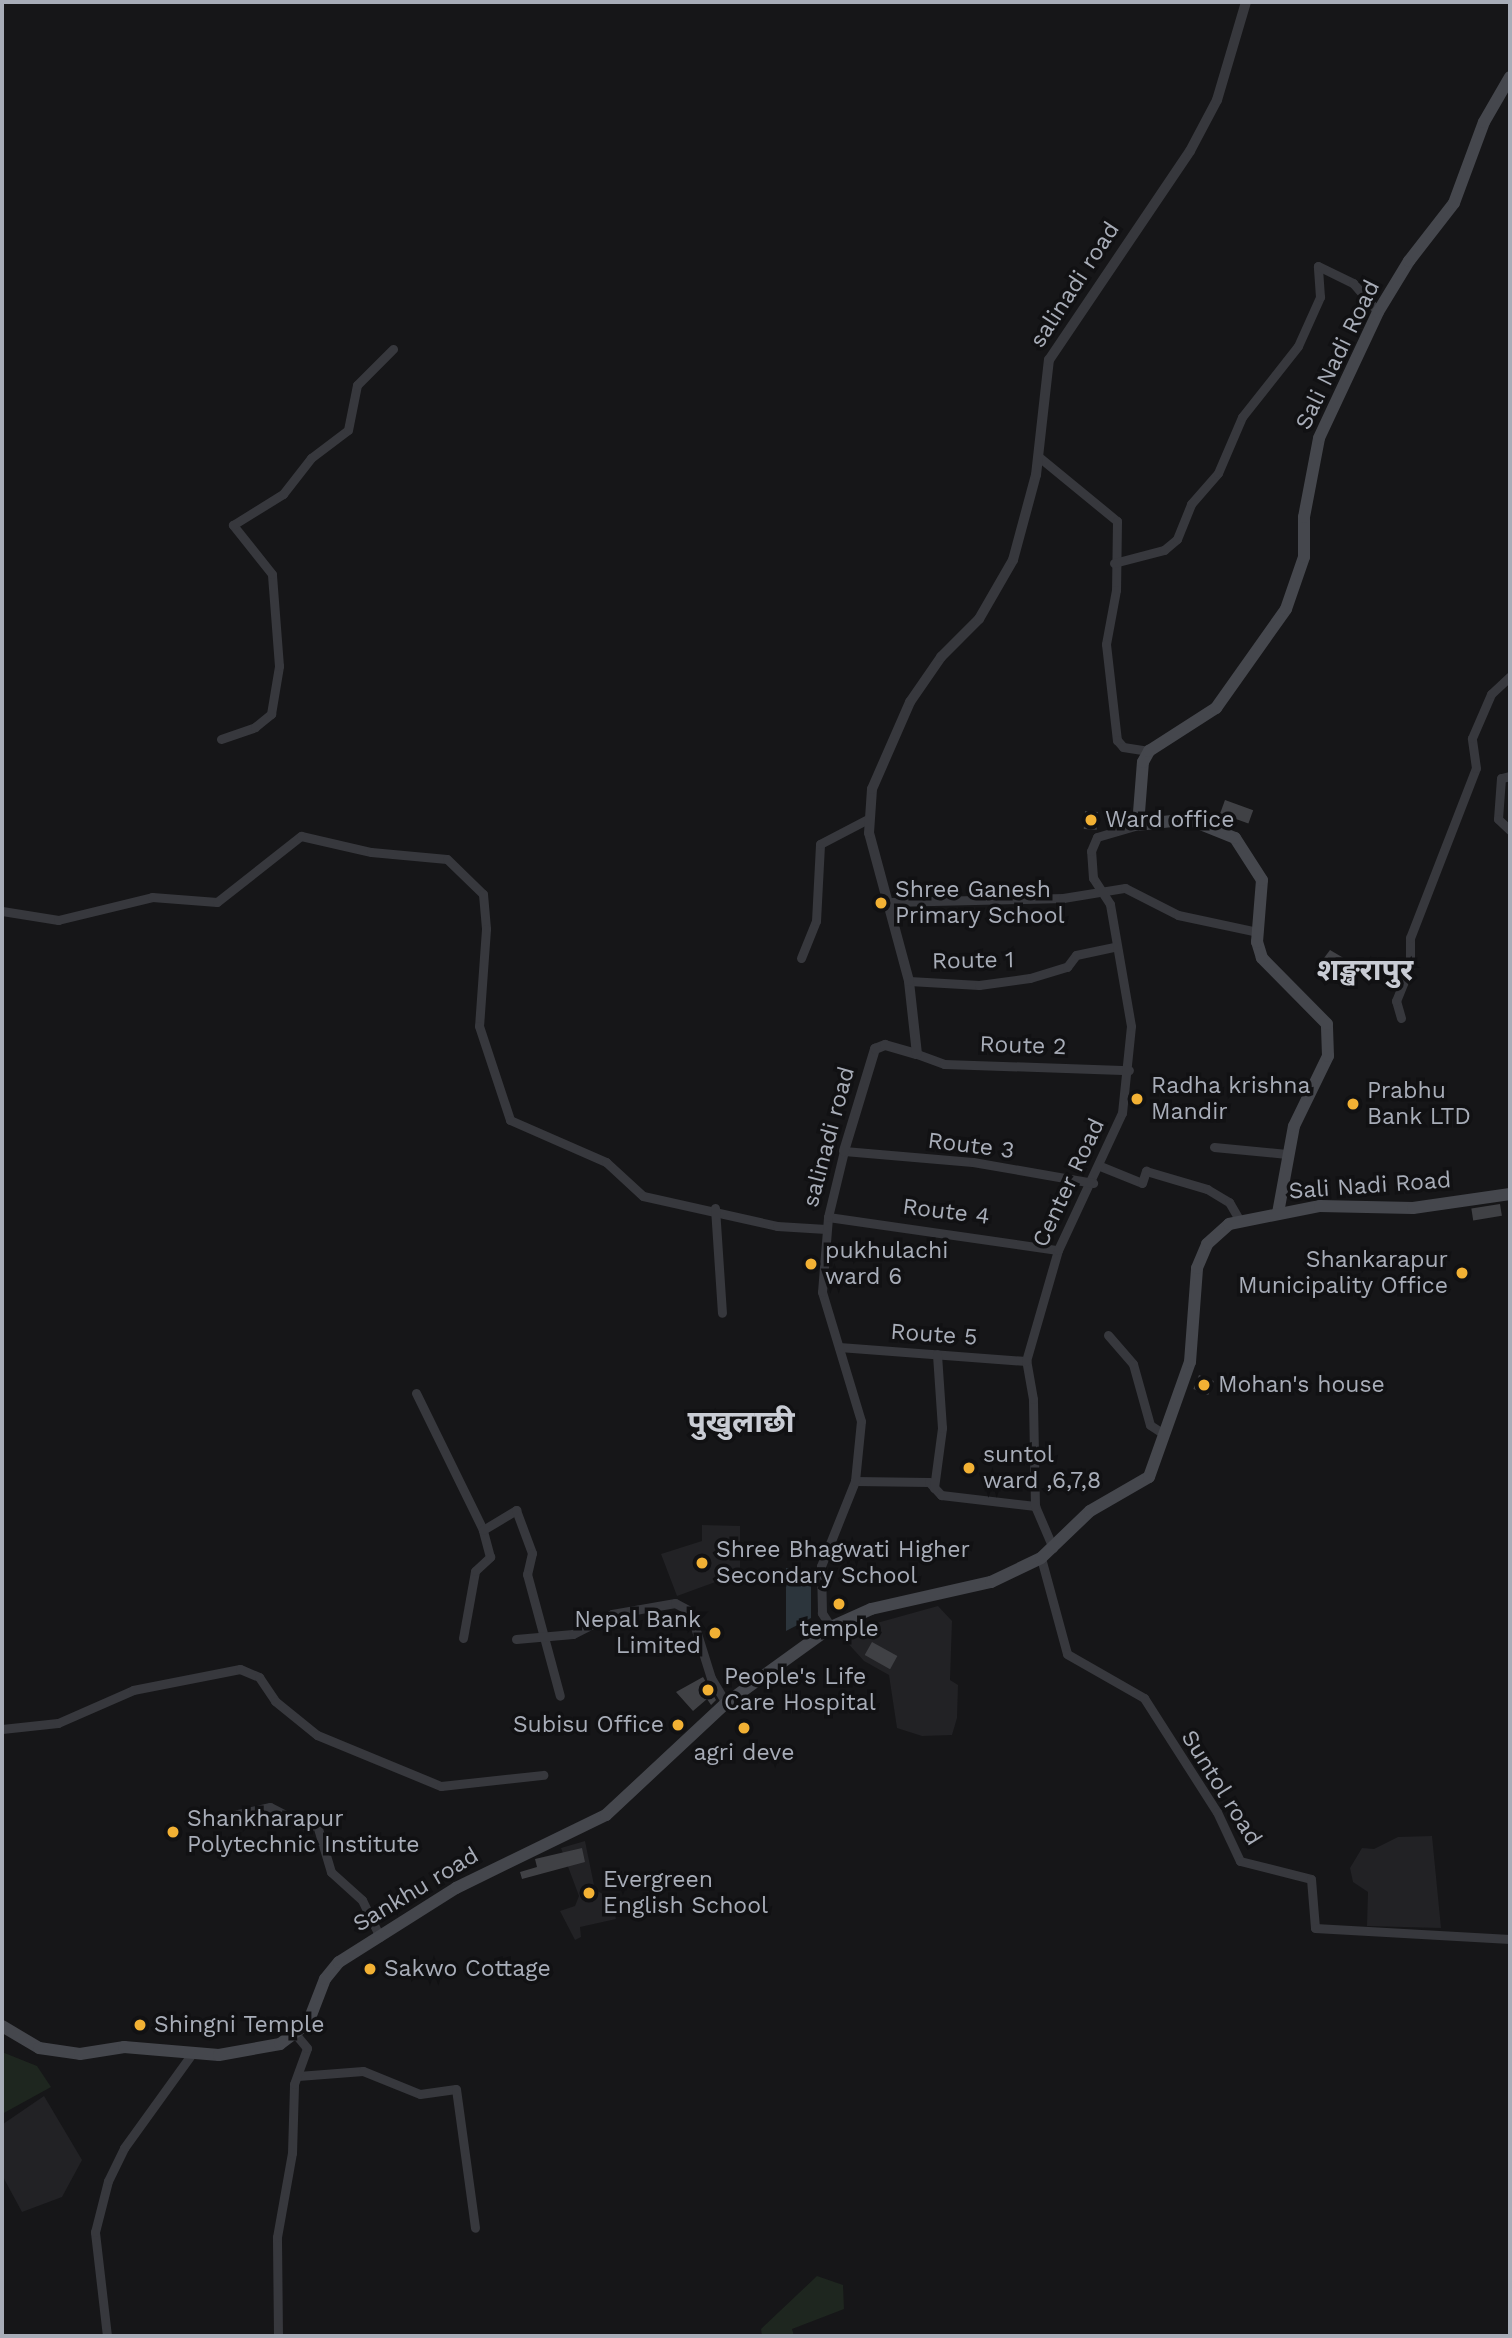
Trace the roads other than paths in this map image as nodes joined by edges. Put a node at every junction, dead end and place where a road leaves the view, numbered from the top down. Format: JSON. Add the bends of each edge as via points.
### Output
{"nodes":[{"id":1,"x":1246,"y":2,"type":"edge"},
{"id":2,"x":1510,"y":77,"type":"edge"},
{"id":3,"x":1378,"y":312,"type":"junction"},
{"id":4,"x":393,"y":349,"type":"dead end"},
{"id":5,"x":1039,"y":457,"type":"junction"},
{"id":6,"x":1114,"y":563,"type":"junction"},
{"id":7,"x":1510,"y":676,"type":"edge"},
{"id":8,"x":221,"y":739,"type":"dead end"},
{"id":9,"x":1149,"y":751,"type":"junction"},
{"id":10,"x":1510,"y":776,"type":"edge"},
{"id":11,"x":868,"y":820,"type":"junction"},
{"id":12,"x":1138,"y":825,"type":"junction"},
{"id":13,"x":1510,"y":830,"type":"edge"},
{"id":14,"x":1102,"y":888,"type":"junction"},
{"id":15,"x":890,"y":902,"type":"junction"},
{"id":16,"x":2,"y":911,"type":"edge"},
{"id":17,"x":1258,"y":932,"type":"junction"},
{"id":18,"x":1113,"y":947,"type":"junction"},
{"id":19,"x":801,"y":958,"type":"dead end"},
{"id":20,"x":909,"y":981,"type":"junction"},
{"id":21,"x":1401,"y":1018,"type":"dead end"},
{"id":22,"x":917,"y":1054,"type":"junction"},
{"id":23,"x":1129,"y":1070,"type":"junction"},
{"id":24,"x":1214,"y":1147,"type":"dead end"},
{"id":25,"x":844,"y":1151,"type":"junction"},
{"id":26,"x":1287,"y":1154,"type":"junction"},
{"id":27,"x":1100,"y":1166,"type":"junction"},
{"id":28,"x":1093,"y":1183,"type":"junction"},
{"id":29,"x":1510,"y":1194,"type":"edge"},
{"id":30,"x":715,"y":1208,"type":"junction"},
{"id":31,"x":1278,"y":1213,"type":"junction"},
{"id":32,"x":828,"y":1217,"type":"junction"},
{"id":33,"x":1240,"y":1221,"type":"junction"},
{"id":34,"x":826,"y":1228,"type":"junction"},
{"id":35,"x":1058,"y":1250,"type":"junction"},
{"id":36,"x":722,"y":1313,"type":"dead end"},
{"id":37,"x":1108,"y":1335,"type":"dead end"},
{"id":38,"x":839,"y":1347,"type":"junction"},
{"id":39,"x":937,"y":1354,"type":"junction"},
{"id":40,"x":1026,"y":1361,"type":"junction"},
{"id":41,"x":416,"y":1393,"type":"dead end"},
{"id":42,"x":1164,"y":1434,"type":"junction"},
{"id":43,"x":855,"y":1480,"type":"junction"},
{"id":44,"x":934,"y":1488,"type":"junction"},
{"id":45,"x":1035,"y":1506,"type":"junction"},
{"id":46,"x":483,"y":1530,"type":"junction"},
{"id":47,"x":1053,"y":1548,"type":"junction"},
{"id":48,"x":1041,"y":1558,"type":"junction"},
{"id":49,"x":831,"y":1627,"type":"junction"},
{"id":50,"x":542,"y":1634,"type":"junction"},
{"id":51,"x":463,"y":1638,"type":"dead end"},
{"id":52,"x":516,"y":1639,"type":"dead end"},
{"id":53,"x":560,"y":1696,"type":"dead end"},
{"id":54,"x":726,"y":1703,"type":"junction"},
{"id":55,"x":2,"y":1729,"type":"edge"},
{"id":56,"x":543,"y":1775,"type":"dead end"},
{"id":57,"x":224,"y":1817,"type":"dead end"},
{"id":58,"x":380,"y":1937,"type":"junction"},
{"id":59,"x":1510,"y":1939,"type":"edge"},
{"id":60,"x":2,"y":2026,"type":"edge"},
{"id":61,"x":296,"y":2035,"type":"junction"},
{"id":62,"x":191,"y":2054,"type":"junction"},
{"id":63,"x":298,"y":2076,"type":"junction"},
{"id":64,"x":475,"y":2228,"type":"dead end"},
{"id":65,"x":107,"y":2336,"type":"edge"},
{"id":66,"x":278,"y":2336,"type":"edge"}],
"edges":[{"from":1,"to":5,"type":"street","name":"salinadi road","via":[[1217,100],[1190,150],[1049,360]]},
{"from":2,"to":3,"type":"main road","name":"Sali Nadi Road","via":[[1484,122],[1454,203],[1409,261]]},
{"from":3,"to":6,"type":"street","via":[[1353,283],[1318,266],[1320,297],[1298,346],[1247,409],[1218,473],[1191,504],[1173,544]]},
{"from":3,"to":9,"type":"main road","name":"Sali Nadi Road","via":[[1317,445],[1304,517],[1304,557],[1286,609],[1216,708]]},
{"from":4,"to":8,"type":"street","via":[[357,385],[355,414],[348,430],[311,458],[283,494],[233,525],[272,574],[279,666],[271,714],[255,727]]},
{"from":5,"to":6,"type":"street","via":[[1114,516]]},
{"from":5,"to":11,"type":"street","name":"salinadi road","via":[[1013,560],[979,619],[941,657],[910,702],[872,789]]},
{"from":6,"to":9,"type":"street","via":[[1116,590],[1106,644],[1116,740],[1123,747]]},
{"from":7,"to":21,"type":"street","via":[[1492,694],[1472,738],[1476,768],[1410,938],[1410,967],[1396,1001]]},
{"from":9,"to":12,"type":"main road"},
{"from":10,"to":13,"type":"street","via":[[1502,778],[1498,819]]},
{"from":11,"to":15,"type":"street","name":"salinadi road"},
{"from":11,"to":19,"type":"street","via":[[820,844],[816,921]]},
{"from":12,"to":14,"type":"street","name":"Center Road","via":[[1092,842],[1092,873]]},
{"from":12,"to":17,"type":"main road","name":"Sali Nadi Road","via":[[1188,819],[1235,838],[1262,880]]},
{"from":14,"to":15,"type":"street","via":[[1081,897]]},
{"from":14,"to":17,"type":"street","via":[[1125,888],[1178,915]]},
{"from":14,"to":18,"type":"street","name":"Center Road","via":[[1110,904]]},
{"from":15,"to":20,"type":"street","name":"salinadi road"},
{"from":16,"to":30,"type":"street","via":[[58,920],[152,897],[217,902],[301,836],[371,852],[447,859],[482,894],[486,929],[479,1026],[510,1120],[606,1161],[643,1196]]},
{"from":17,"to":26,"type":"main road","name":"Sali Nadi Road","via":[[1266,965],[1322,1016],[1330,1037],[1328,1056],[1300,1112]]},
{"from":18,"to":20,"type":"street","name":"Route 1","via":[[1076,955],[1067,967],[1031,978],[979,985]]},
{"from":18,"to":23,"type":"street","name":"Center Road","via":[[1130,1014]]},
{"from":20,"to":22,"type":"street","name":"salinadi road"},
{"from":22,"to":23,"type":"street","name":"Route 2","via":[[944,1064]]},
{"from":22,"to":25,"type":"street","name":"salinadi road","via":[[885,1045],[875,1049]]},
{"from":23,"to":27,"type":"street","name":"Center Road","via":[[1122,1113]]},
{"from":24,"to":26,"type":"street"},
{"from":25,"to":28,"type":"street","name":"Route 3","via":[[973,1162]]},
{"from":25,"to":32,"type":"street","name":"salinadi road"},
{"from":26,"to":31,"type":"main road","name":"Sali Nadi Road"},
{"from":27,"to":28,"type":"street","name":"Center Road"},
{"from":27,"to":33,"type":"street","via":[[1142,1183],[1146,1171],[1207,1189],[1229,1202]]},
{"from":28,"to":35,"type":"street","name":"Center Road"},
{"from":29,"to":31,"type":"main road","name":"Sali Nadi Road","via":[[1433,1207],[1320,1206]]},
{"from":30,"to":34,"type":"street","via":[[777,1226]]},
{"from":30,"to":36,"type":"street"},
{"from":31,"to":33,"type":"main road"},
{"from":32,"to":34,"type":"street","name":"salinadi road"},
{"from":32,"to":35,"type":"street","name":"Route 4"},
{"from":33,"to":42,"type":"main road","via":[[1219,1231],[1201,1256],[1190,1362]]},
{"from":34,"to":38,"type":"street","name":"salinadi road","via":[[822,1293]]},
{"from":35,"to":40,"type":"street","name":"Center Road"},
{"from":37,"to":42,"type":"street","via":[[1133,1364],[1150,1425]]},
{"from":38,"to":39,"type":"street","name":"Route 5"},
{"from":38,"to":43,"type":"street","name":"salinadi road","via":[[861,1420]]},
{"from":39,"to":40,"type":"street","name":"Route 5"},
{"from":39,"to":44,"type":"street","via":[[942,1428]]},
{"from":40,"to":45,"type":"street","name":"Center Road","via":[[1033,1399]]},
{"from":41,"to":46,"type":"street"},
{"from":42,"to":47,"type":"main road","via":[[1149,1477],[1090,1511]]},
{"from":43,"to":44,"type":"street","via":[[929,1482]]},
{"from":43,"to":49,"type":"street","name":"salinadi road","via":[[821,1566],[822,1613]]},
{"from":44,"to":45,"type":"street","via":[[942,1495]]},
{"from":45,"to":47,"type":"street","name":"Center Road"},
{"from":46,"to":50,"type":"street","via":[[516,1510],[532,1553],[527,1574]]},
{"from":46,"to":51,"type":"street","via":[[490,1557],[475,1572]]},
{"from":47,"to":48,"type":"main road"},
{"from":48,"to":49,"type":"main road","name":"Sankhu road","via":[[991,1581],[870,1609]]},
{"from":48,"to":59,"type":"street","name":"Suntol road","via":[[1067,1654],[1144,1698],[1210,1800],[1240,1861],[1311,1879],[1315,1928]]},
{"from":49,"to":54,"type":"main road","name":"Sankhu road"},
{"from":50,"to":52,"type":"street"},
{"from":50,"to":53,"type":"street"},
{"from":50,"to":54,"type":"street","via":[[580,1632],[612,1614],[643,1606],[684,1606]]},
{"from":54,"to":58,"type":"main road","name":"Sankhu road","via":[[606,1815],[456,1888]]},
{"from":55,"to":56,"type":"street","via":[[58,1723],[133,1690],[240,1669],[259,1677],[275,1701],[317,1735],[441,1786]]},
{"from":57,"to":58,"type":"street","via":[[270,1807],[307,1826],[317,1825],[331,1871],[362,1900]]},
{"from":58,"to":61,"type":"main road","name":"Sankhu road","via":[[332,1968],[309,2023]]},
{"from":60,"to":62,"type":"main road","via":[[54,2053],[124,2047]]},
{"from":61,"to":62,"type":"main road","via":[[243,2053]]},
{"from":61,"to":63,"type":"street","via":[[307,2048]]},
{"from":62,"to":65,"type":"street","via":[[124,2148],[108,2181],[95,2231]]},
{"from":63,"to":64,"type":"street","via":[[363,2071],[420,2094],[456,2089]]},
{"from":63,"to":66,"type":"street","via":[[277,2236]]}]}
